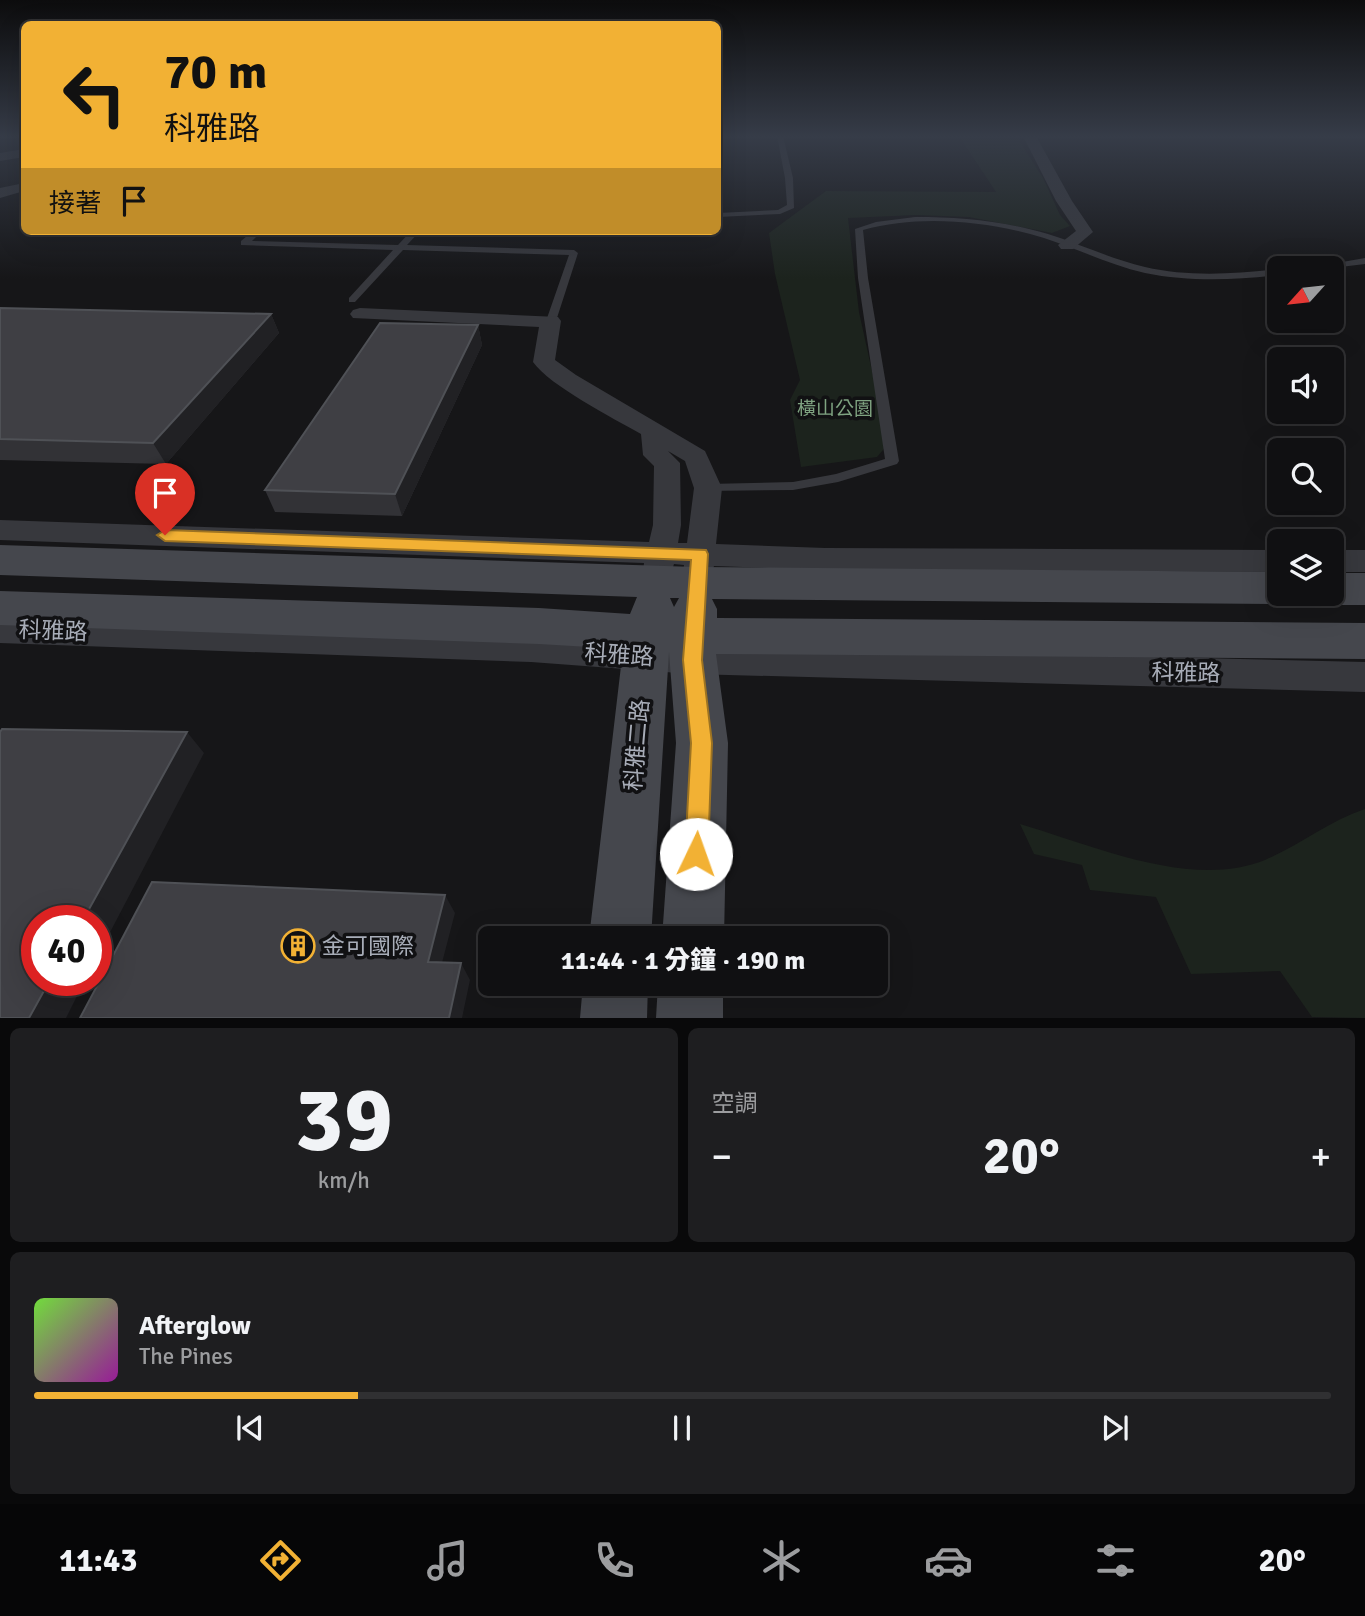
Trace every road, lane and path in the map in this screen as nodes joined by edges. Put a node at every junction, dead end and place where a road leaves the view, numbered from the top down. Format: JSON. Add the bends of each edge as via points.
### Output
{"nodes":[{"id":1,"x":789,"y":184,"type":"edge"},
{"id":2,"x":1055,"y":184,"type":"edge"},
{"id":3,"x":21,"y":188,"type":"edge"},
{"id":4,"x":0,"y":193,"type":"edge"},
{"id":5,"x":721,"y":215,"type":"edge"},
{"id":6,"x":253,"y":235,"type":"edge"},
{"id":7,"x":412,"y":235,"type":"edge"},
{"id":8,"x":1067,"y":245,"type":"junction"},
{"id":9,"x":401,"y":247,"type":"junction"},
{"id":10,"x":1365,"y":261,"type":"edge"},
{"id":11,"x":1344,"y":264,"type":"edge"},
{"id":12,"x":1267,"y":274,"type":"edge"},
{"id":13,"x":356,"y":307,"type":"joint"},
{"id":14,"x":551,"y":320,"type":"junction"},
{"id":15,"x":653,"y":433,"type":"junction"},
{"id":16,"x":708,"y":488,"type":"junction"},
{"id":17,"x":0,"y":530,"type":"edge"},
{"id":18,"x":0,"y":559,"type":"edge"},
{"id":19,"x":1267,"y":561,"type":"edge"},
{"id":20,"x":1344,"y":561,"type":"edge"},
{"id":21,"x":1365,"y":561,"type":"edge"},
{"id":22,"x":678,"y":568,"type":"junction"},
{"id":23,"x":1267,"y":588,"type":"edge"},
{"id":24,"x":1344,"y":589,"type":"edge"},
{"id":25,"x":1365,"y":589,"type":"edge"},
{"id":26,"x":0,"y":608,"type":"edge"},
{"id":27,"x":0,"y":630,"type":"edge"},
{"id":28,"x":1365,"y":641,"type":"edge"},
{"id":29,"x":670,"y":647,"type":"junction"},
{"id":30,"x":1365,"y":677,"type":"edge"},
{"id":31,"x":622,"y":926,"type":"edge"},
{"id":32,"x":694,"y":926,"type":"edge"},
{"id":33,"x":615,"y":996,"type":"edge"},
{"id":34,"x":690,"y":996,"type":"edge"},
{"id":35,"x":613,"y":1017,"type":"edge"},
{"id":36,"x":689,"y":1017,"type":"edge"}],
"edges":[{"from":1,"to":5,"type":"lane","via":[[791,205],[780,212]]},
{"from":2,"to":8,"type":"street","via":[[1085,232]]},
{"from":3,"to":4,"type":"street"},
{"from":6,"to":9,"type":"lane","via":[[244,243]]},
{"from":7,"to":9,"type":"lane"},
{"from":8,"to":12,"type":"lane","via":[[1147,271],[1241,277]]},
{"from":8,"to":16,"type":"lane","via":[[1014,228],[943,220],[877,222],[859,229],[892,461],[793,486]]},
{"from":9,"to":13,"type":"lane"},
{"from":9,"to":14,"type":"lane","via":[[574,253]]},
{"from":10,"to":11,"type":"lane"},
{"from":13,"to":14,"type":"street"},
{"from":14,"to":15,"type":"street","name":"科雅二路","via":[[544,362]]},
{"from":15,"to":16,"type":"street","name":"科雅二路","via":[[696,457]]},
{"from":15,"to":22,"type":"street","name":"科雅二路","via":[[656,455],[667,463],[667,525]]},
{"from":16,"to":22,"type":"street","name":"科雅二路"},
{"from":17,"to":22,"type":"street"},
{"from":18,"to":22,"type":"street"},
{"from":19,"to":22,"type":"street","via":[[838,559]]},
{"from":20,"to":21,"type":"street"},
{"from":22,"to":23,"type":"street"},
{"from":22,"to":29,"type":"street","name":"科雅二路"},
{"from":24,"to":25,"type":"street"},
{"from":26,"to":29,"type":"street","name":"科雅路","via":[[539,626]]},
{"from":27,"to":29,"type":"street","name":"科雅路","via":[[531,648]]},
{"from":28,"to":29,"type":"street","name":"科雅路"},
{"from":29,"to":30,"type":"street","name":"科雅路"},
{"from":29,"to":31,"type":"street","name":"科雅二路"},
{"from":29,"to":32,"type":"street","name":"科雅二路","via":[[702,743]]},
{"from":33,"to":35,"type":"street"},
{"from":34,"to":36,"type":"street"}]}
